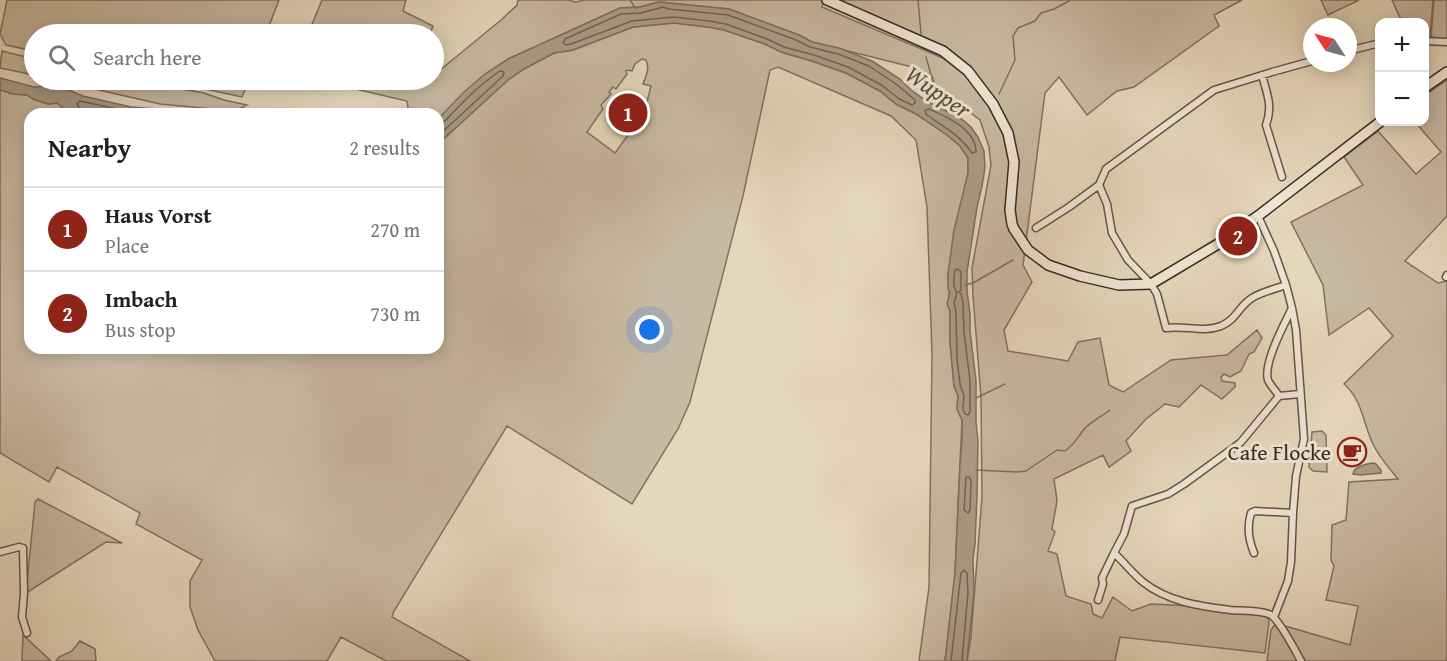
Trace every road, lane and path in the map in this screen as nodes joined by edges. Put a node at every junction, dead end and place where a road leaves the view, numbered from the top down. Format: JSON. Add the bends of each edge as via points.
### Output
{"nodes":[{"id":1,"x":827,"y":0,"type":"edge"},
{"id":2,"x":1429,"y":41,"type":"edge"},
{"id":3,"x":1447,"y":42,"type":"edge"},
{"id":4,"x":1375,"y":44,"type":"edge"},
{"id":5,"x":1357,"y":49,"type":"edge"},
{"id":6,"x":1303,"y":64,"type":"edge"},
{"id":7,"x":1447,"y":72,"type":"edge"},
{"id":8,"x":1262,"y":75,"type":"junction"},
{"id":9,"x":1429,"y":85,"type":"edge"},
{"id":10,"x":1375,"y":126,"type":"edge"},
{"id":11,"x":1282,"y":177,"type":"dead end"},
{"id":12,"x":1099,"y":185,"type":"junction"},
{"id":13,"x":1258,"y":216,"type":"junction"},
{"id":14,"x":1036,"y":228,"type":"dead end"},
{"id":15,"x":1151,"y":284,"type":"junction"},
{"id":16,"x":1286,"y":285,"type":"junction"},
{"id":17,"x":1292,"y":308,"type":"junction"},
{"id":18,"x":1300,"y":394,"type":"junction"},
{"id":19,"x":1279,"y":396,"type":"junction"},
{"id":20,"x":1293,"y":513,"type":"junction"},
{"id":21,"x":0,"y":552,"type":"edge"},
{"id":22,"x":1114,"y":552,"type":"junction"},
{"id":23,"x":1254,"y":553,"type":"dead end"},
{"id":24,"x":1098,"y":600,"type":"dead end"},
{"id":25,"x":1274,"y":617,"type":"junction"},
{"id":26,"x":27,"y":633,"type":"dead end"},
{"id":27,"x":1301,"y":661,"type":"edge"}],
"edges":[{"from":1,"to":15,"type":"main road","via":[[943,51],[975,80],[1008,133],[1014,162],[1011,218],[1028,250],[1048,265],[1080,276],[1119,285]]},
{"from":2,"to":3,"type":"street"},
{"from":4,"to":5,"type":"street"},
{"from":6,"to":8,"type":"street"},
{"from":7,"to":9,"type":"main road"},
{"from":8,"to":11,"type":"street","via":[[1270,104],[1266,125]]},
{"from":8,"to":12,"type":"street","via":[[1214,90],[1106,169]]},
{"from":10,"to":13,"type":"main road"},
{"from":12,"to":14,"type":"street"},
{"from":12,"to":15,"type":"street","via":[[1112,233],[1128,260]]},
{"from":13,"to":15,"type":"main road"},
{"from":13,"to":16,"type":"street"},
{"from":15,"to":16,"type":"street","via":[[1166,328],[1201,330],[1219,327],[1233,319],[1254,297]]},
{"from":16,"to":17,"type":"street"},
{"from":17,"to":18,"type":"street"},
{"from":17,"to":19,"type":"street","via":[[1267,369],[1269,382]]},
{"from":18,"to":19,"type":"street"},
{"from":18,"to":20,"type":"street","via":[[1304,438]]},
{"from":19,"to":22,"type":"street","via":[[1232,449],[1168,494],[1132,506]]},
{"from":20,"to":23,"type":"street","via":[[1251,513],[1250,543]]},
{"from":20,"to":25,"type":"street","via":[[1288,581]]},
{"from":21,"to":26,"type":"street","via":[[23,548],[22,617]]},
{"from":22,"to":24,"type":"street","via":[[1102,578]]},
{"from":22,"to":25,"type":"street","via":[[1142,581],[1175,600]]},
{"from":25,"to":27,"type":"street"}]}
